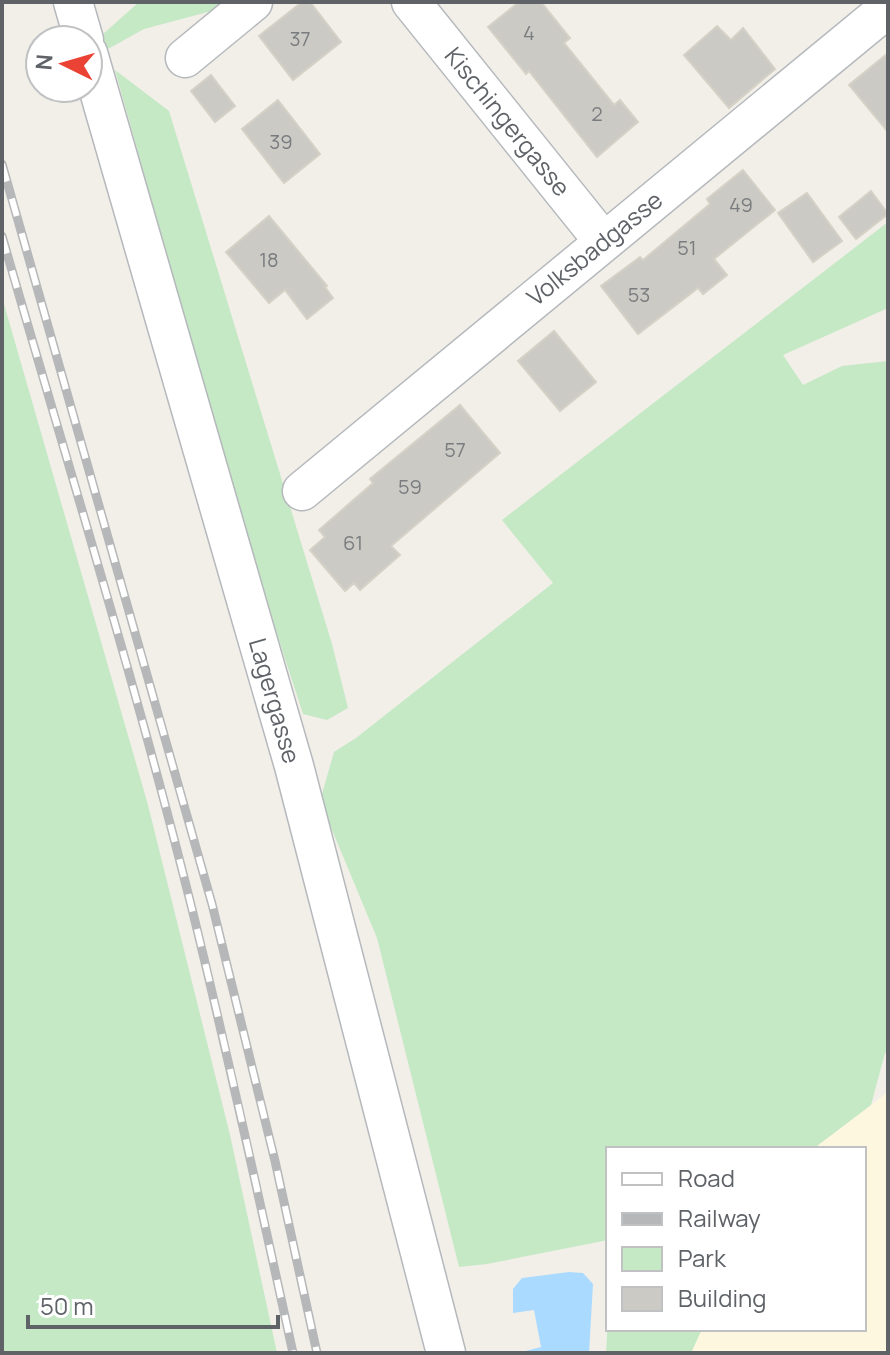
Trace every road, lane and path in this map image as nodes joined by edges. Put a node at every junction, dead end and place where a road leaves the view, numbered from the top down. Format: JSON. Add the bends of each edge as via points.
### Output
{"nodes":[{"id":1,"x":73,"y":2,"type":"edge"},
{"id":2,"x":253,"y":2,"type":"edge"},
{"id":3,"x":411,"y":2,"type":"edge"},
{"id":4,"x":888,"y":8,"type":"edge"},
{"id":5,"x":79,"y":24,"type":"edge"},
{"id":6,"x":185,"y":58,"type":"dead end"},
{"id":7,"x":103,"y":104,"type":"edge"},
{"id":8,"x":604,"y":242,"type":"junction"},
{"id":9,"x":302,"y":491,"type":"dead end"},
{"id":10,"x":446,"y":1353,"type":"edge"}],
"edges":[{"from":1,"to":5,"type":"street"},
{"from":2,"to":6,"type":"street"},
{"from":3,"to":8,"type":"street","name":"Kischingergasse"},
{"from":4,"to":8,"type":"street","name":"Volksbadgasse"},
{"from":7,"to":10,"type":"street","name":"Lagergasse","via":[[294,766]]},
{"from":8,"to":9,"type":"street","name":"Volksbadgasse"}]}
